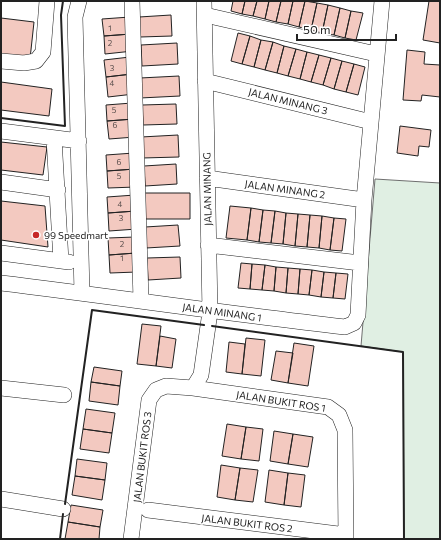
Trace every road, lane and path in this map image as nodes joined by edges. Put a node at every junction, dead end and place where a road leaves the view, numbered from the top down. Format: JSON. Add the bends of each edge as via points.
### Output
{"nodes":[{"id":1,"x":47,"y":1,"type":"edge"},
{"id":2,"x":78,"y":1,"type":"edge"},
{"id":3,"x":132,"y":1,"type":"edge"},
{"id":4,"x":382,"y":1,"type":"edge"},
{"id":5,"x":205,"y":8,"type":"edge"},
{"id":6,"x":376,"y":54,"type":"junction"},
{"id":7,"x":1,"y":61,"type":"edge"},
{"id":8,"x":205,"y":81,"type":"junction"},
{"id":9,"x":371,"y":122,"type":"junction"},
{"id":10,"x":1,"y":131,"type":"edge"},
{"id":11,"x":54,"y":138,"type":"junction"},
{"id":12,"x":79,"y":141,"type":"junction"},
{"id":13,"x":207,"y":178,"type":"junction"},
{"id":14,"x":1,"y":182,"type":"edge"},
{"id":15,"x":58,"y":190,"type":"junction"},
{"id":16,"x":364,"y":200,"type":"junction"},
{"id":17,"x":208,"y":245,"type":"junction"},
{"id":18,"x":1,"y":252,"type":"edge"},
{"id":19,"x":61,"y":261,"type":"junction"},
{"id":20,"x":82,"y":263,"type":"junction"},
{"id":21,"x":360,"y":263,"type":"junction"},
{"id":22,"x":1,"y":282,"type":"edge"},
{"id":23,"x":82,"y":293,"type":"junction"},
{"id":24,"x":141,"y":300,"type":"junction"},
{"id":25,"x":210,"y":312,"type":"junction"},
{"id":26,"x":200,"y":384,"type":"junction"},
{"id":27,"x":1,"y":388,"type":"edge"},
{"id":28,"x":64,"y":395,"type":"dead end"},
{"id":29,"x":1,"y":499,"type":"edge"},
{"id":30,"x":63,"y":509,"type":"dead end"},
{"id":31,"x":148,"y":510,"type":"dead end"},
{"id":32,"x":346,"y":537,"type":"edge"},
{"id":33,"x":131,"y":539,"type":"edge"}],
"edges":[{"from":1,"to":7,"type":"street","via":[[43,52],[36,62]]},
{"from":2,"to":12,"type":"street","via":[[75,17]]},
{"from":3,"to":24,"type":"street"},
{"from":4,"to":6,"type":"street"},
{"from":5,"to":6,"type":"street"},
{"from":5,"to":8,"type":"street","name":"JALAN MINANG"},
{"from":6,"to":9,"type":"street"},
{"from":8,"to":9,"type":"street","name":"JALAN MINANG 3"},
{"from":8,"to":13,"type":"street","name":"JALAN MINANG"},
{"from":9,"to":16,"type":"street"},
{"from":10,"to":11,"type":"street"},
{"from":11,"to":12,"type":"street"},
{"from":11,"to":15,"type":"street"},
{"from":12,"to":20,"type":"street"},
{"from":13,"to":16,"type":"street","name":"JALAN MINANG 2"},
{"from":13,"to":17,"type":"street","name":"JALAN MINANG"},
{"from":14,"to":15,"type":"street"},
{"from":15,"to":19,"type":"street"},
{"from":16,"to":21,"type":"street"},
{"from":17,"to":21,"type":"street"},
{"from":17,"to":25,"type":"street","name":"JALAN MINANG"},
{"from":18,"to":19,"type":"street"},
{"from":19,"to":20,"type":"street"},
{"from":20,"to":23,"type":"street"},
{"from":21,"to":25,"type":"street","name":"JALAN MINANG 1","via":[[358,315],[354,323],[345,327]]},
{"from":22,"to":23,"type":"street","name":"JALAN MINANG 1"},
{"from":23,"to":24,"type":"street","name":"JALAN MINANG 1"},
{"from":24,"to":25,"type":"street","name":"JALAN MINANG 1"},
{"from":25,"to":26,"type":"street","name":"JALAN MINANG"},
{"from":26,"to":32,"type":"street","name":"JALAN BUKIT ROS 1","via":[[328,407],[339,415],[346,430]]},
{"from":26,"to":33,"type":"street","name":"JALAN BUKIT ROS 3","via":[[166,386],[156,390],[149,400]]},
{"from":27,"to":28,"type":"street"},
{"from":29,"to":30,"type":"street"},
{"from":31,"to":32,"type":"street","name":"JALAN BUKIT ROS 2"}]}
